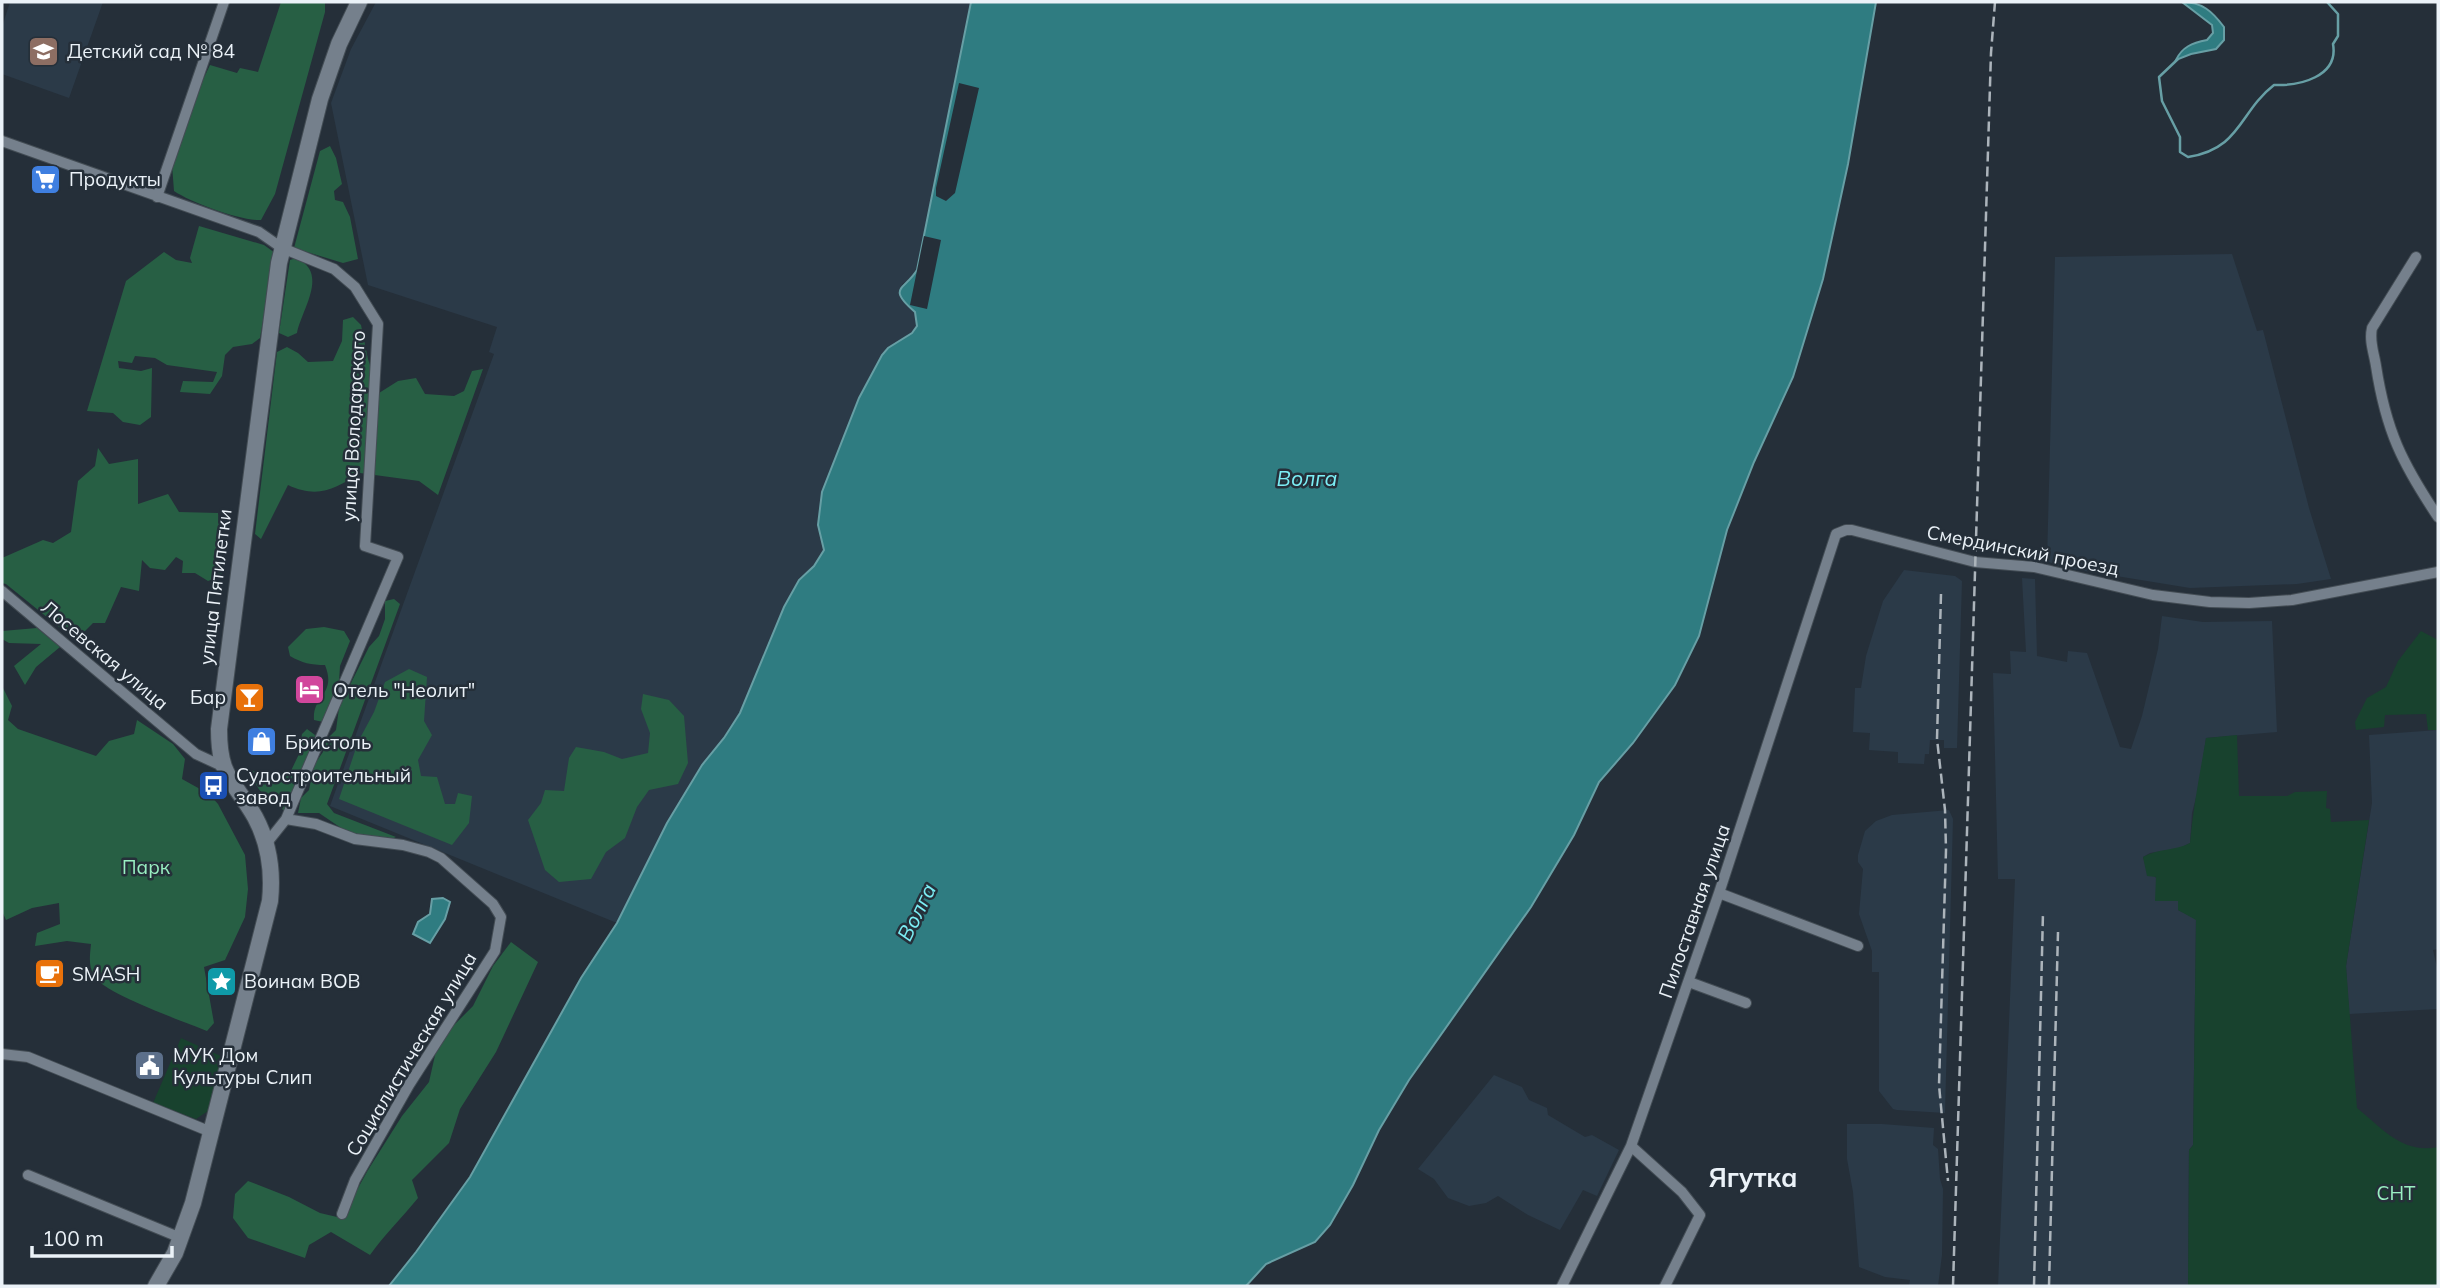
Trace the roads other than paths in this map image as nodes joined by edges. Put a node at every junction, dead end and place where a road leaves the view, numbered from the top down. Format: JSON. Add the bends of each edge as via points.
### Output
{"nodes":[{"id":1,"x":224,"y":2,"type":"edge"},
{"id":2,"x":359,"y":2,"type":"edge"},
{"id":3,"x":2,"y":141,"type":"edge"},
{"id":4,"x":157,"y":197,"type":"junction"},
{"id":5,"x":282,"y":248,"type":"junction"},
{"id":6,"x":2416,"y":257,"type":"dead end"},
{"id":7,"x":2438,"y":517,"type":"edge"},
{"id":8,"x":1835,"y":537,"type":"joint"},
{"id":9,"x":2438,"y":572,"type":"edge"},
{"id":10,"x":2,"y":591,"type":"edge"},
{"id":11,"x":222,"y":766,"type":"junction"},
{"id":12,"x":286,"y":819,"type":"junction"},
{"id":13,"x":266,"y":844,"type":"junction"},
{"id":14,"x":1720,"y":893,"type":"junction"},
{"id":15,"x":1858,"y":946,"type":"dead end"},
{"id":16,"x":1689,"y":982,"type":"junction"},
{"id":17,"x":1746,"y":1003,"type":"dead end"},
{"id":18,"x":2,"y":1054,"type":"edge"},
{"id":19,"x":211,"y":1132,"type":"junction"},
{"id":20,"x":1631,"y":1146,"type":"junction"},
{"id":21,"x":28,"y":1175,"type":"dead end"},
{"id":22,"x":342,"y":1214,"type":"dead end"},
{"id":23,"x":181,"y":1238,"type":"junction"},
{"id":24,"x":156,"y":1286,"type":"edge"},
{"id":25,"x":1562,"y":1286,"type":"edge"},
{"id":26,"x":1665,"y":1286,"type":"edge"}],
"edges":[{"from":1,"to":4,"type":"street"},
{"from":2,"to":5,"type":"main road","name":"улица Пятилетки","via":[[325,84]]},
{"from":3,"to":4,"type":"street"},
{"from":4,"to":5,"type":"street","via":[[250,229]]},
{"from":5,"to":11,"type":"main road","name":"улица Пятилетки","via":[[220,716]]},
{"from":5,"to":12,"type":"street","name":"улица Володарского","via":[[334,269],[355,287],[377,324],[365,546],[398,557]]},
{"from":6,"to":7,"type":"street","via":[[2372,328],[2371,339],[2381,401],[2395,444]]},
{"from":8,"to":9,"type":"street","name":"Смердинский проезд","via":[[1840,531],[1852,530],[1965,559],[2034,567],[2165,597],[2249,603],[2292,600]]},
{"from":8,"to":14,"type":"street","name":"Пилоставная улица"},
{"from":10,"to":11,"type":"street","name":"Лосевская улица","via":[[196,754]]},
{"from":11,"to":13,"type":"main road","name":"улица Пятилетки"},
{"from":12,"to":13,"type":"street"},
{"from":12,"to":22,"type":"street","name":"Социалистическая улица","via":[[316,824],[355,839],[418,848],[441,858],[493,904],[501,917],[495,951],[409,1085],[355,1180]]},
{"from":13,"to":19,"type":"main road","name":"улица Пятилетки","via":[[270,901]]},
{"from":14,"to":15,"type":"street"},
{"from":14,"to":16,"type":"street","name":"Пилоставная улица"},
{"from":16,"to":17,"type":"street"},
{"from":16,"to":20,"type":"street","name":"Пилоставная улица"},
{"from":18,"to":19,"type":"street","via":[[28,1057]]},
{"from":19,"to":23,"type":"main road","name":"улица Пятилетки"},
{"from":20,"to":25,"type":"street","name":"Пилоставная улица"},
{"from":20,"to":26,"type":"street","via":[[1682,1192],[1700,1215]]},
{"from":21,"to":23,"type":"street"},
{"from":23,"to":24,"type":"main road","name":"улица Пятилетки"}]}
